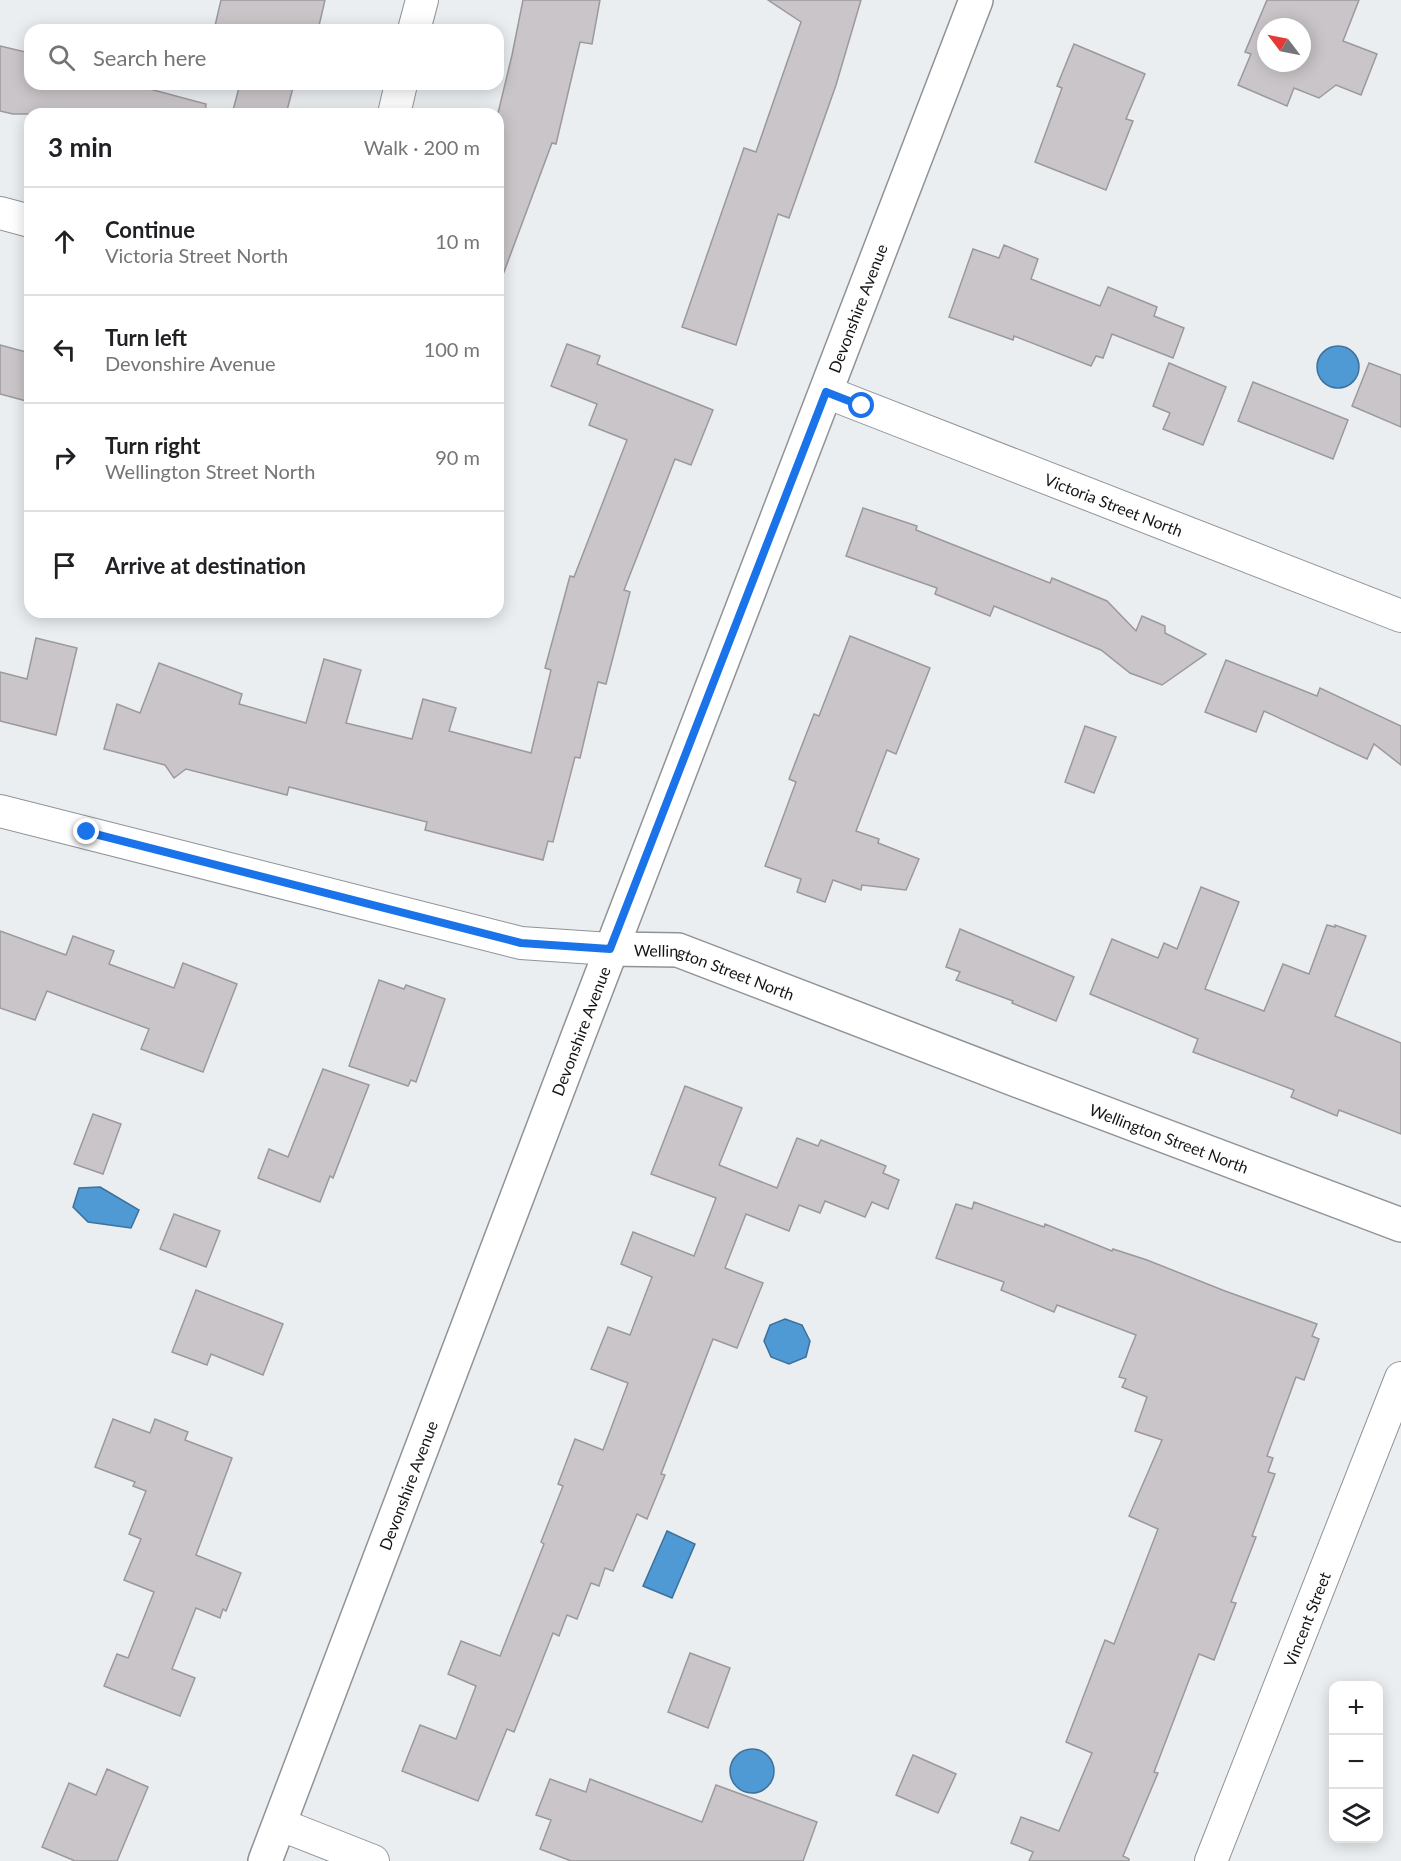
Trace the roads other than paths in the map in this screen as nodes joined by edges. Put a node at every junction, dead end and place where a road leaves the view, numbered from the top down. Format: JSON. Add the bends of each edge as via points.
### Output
{"nodes":[{"id":1,"x":422,"y":0,"type":"edge"},
{"id":2,"x":976,"y":0,"type":"edge"},
{"id":3,"x":416,"y":24,"type":"edge"},
{"id":4,"x":400,"y":90,"type":"edge"},
{"id":5,"x":395,"y":108,"type":"edge"},
{"id":6,"x":0,"y":213,"type":"edge"},
{"id":7,"x":24,"y":219,"type":"edge"},
{"id":8,"x":826,"y":392,"type":"junction"},
{"id":9,"x":1401,"y":616,"type":"edge"},
{"id":10,"x":0,"y":811,"type":"edge"},
{"id":11,"x":610,"y":949,"type":"junction"},
{"id":12,"x":1401,"y":1225,"type":"edge"},
{"id":13,"x":1401,"y":1378,"type":"edge"},
{"id":14,"x":279,"y":1824,"type":"junction"},
{"id":15,"x":264,"y":1861,"type":"edge"},
{"id":16,"x":373,"y":1861,"type":"edge"},
{"id":17,"x":1211,"y":1861,"type":"edge"}],
"edges":[{"from":1,"to":3,"type":"street"},
{"from":2,"to":8,"type":"main road","name":"Devonshire Avenue"},
{"from":4,"to":5,"type":"street"},
{"from":6,"to":7,"type":"street"},
{"from":8,"to":9,"type":"street","name":"Victoria Street North"},
{"from":8,"to":11,"type":"main road","name":"Devonshire Avenue"},
{"from":10,"to":11,"type":"street","name":"Wellington Street North","via":[[521,943]]},
{"from":11,"to":12,"type":"main road","name":"Wellington Street North","via":[[678,950]]},
{"from":11,"to":14,"type":"main road","name":"Devonshire Avenue"},
{"from":13,"to":17,"type":"street","name":"Vincent Street"},
{"from":14,"to":15,"type":"main road","name":"Devonshire Avenue"},
{"from":14,"to":16,"type":"street"}]}
